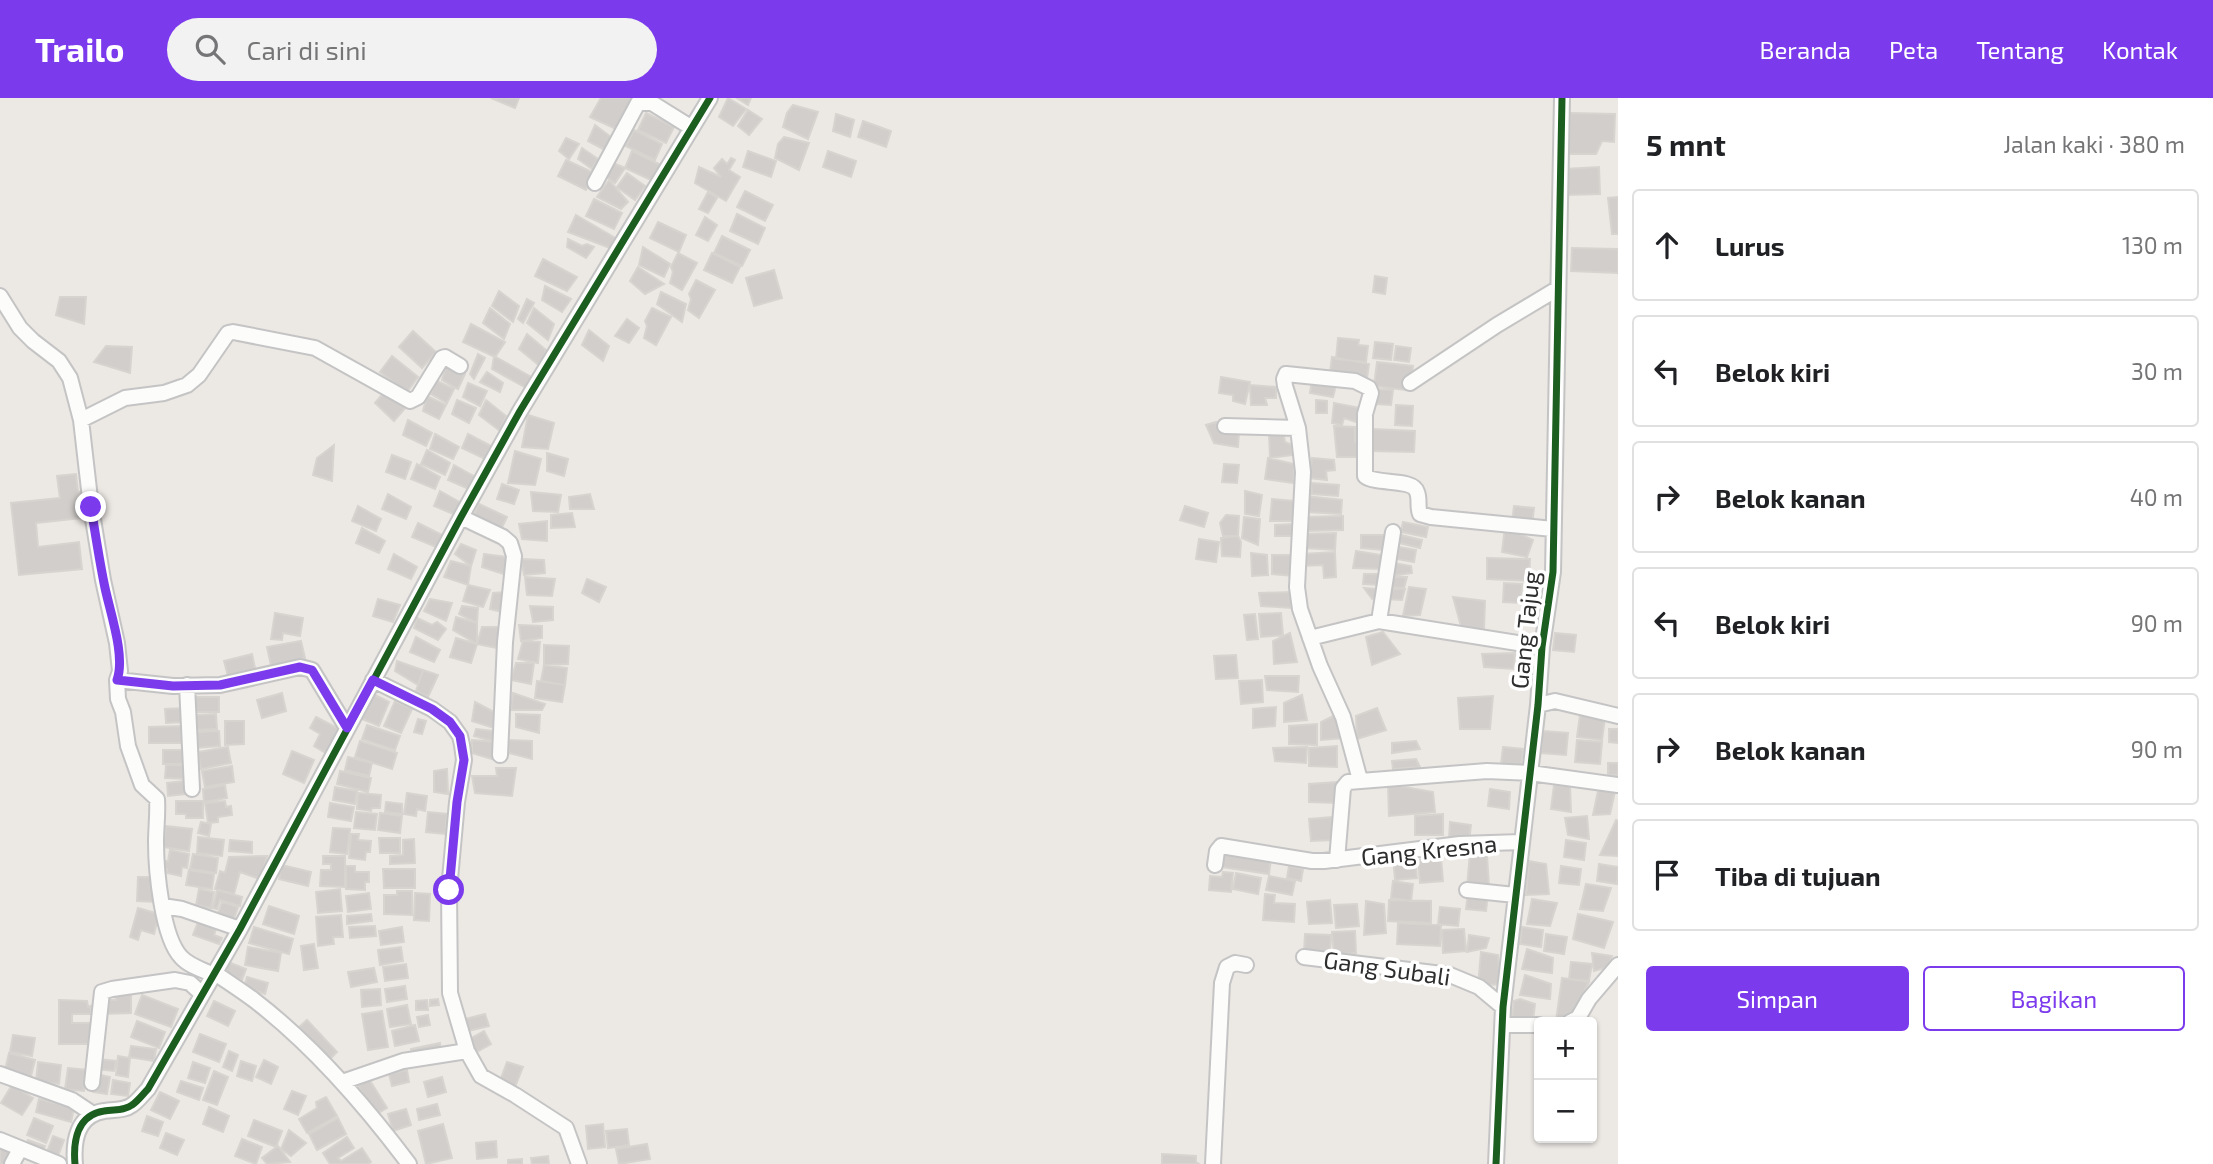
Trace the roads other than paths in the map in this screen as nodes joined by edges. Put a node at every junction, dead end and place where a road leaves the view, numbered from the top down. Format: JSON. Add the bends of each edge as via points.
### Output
{"nodes":[{"id":1,"x":709,"y":98,"type":"edge"},
{"id":2,"x":1562,"y":98,"type":"edge"},
{"id":3,"x":692,"y":128,"type":"junction"},
{"id":4,"x":595,"y":183,"type":"dead end"},
{"id":5,"x":1557,"y":289,"type":"junction"},
{"id":6,"x":0,"y":296,"type":"edge"},
{"id":7,"x":460,"y":366,"type":"dead end"},
{"id":8,"x":1410,"y":383,"type":"dead end"},
{"id":9,"x":81,"y":420,"type":"junction"},
{"id":10,"x":1225,"y":426,"type":"dead end"},
{"id":11,"x":1298,"y":428,"type":"junction"},
{"id":12,"x":461,"y":517,"type":"junction"},
{"id":13,"x":1553,"y":529,"type":"junction"},
{"id":14,"x":1393,"y":533,"type":"dead end"},
{"id":15,"x":1379,"y":621,"type":"junction"},
{"id":16,"x":1310,"y":638,"type":"junction"},
{"id":17,"x":1542,"y":647,"type":"junction"},
{"id":18,"x":117,"y":680,"type":"junction"},
{"id":19,"x":373,"y":680,"type":"junction"},
{"id":20,"x":187,"y":685,"type":"junction"},
{"id":21,"x":1538,"y":705,"type":"junction"},
{"id":22,"x":1618,"y":716,"type":"edge"},
{"id":23,"x":347,"y":728,"type":"junction"},
{"id":24,"x":500,"y":755,"type":"dead end"},
{"id":25,"x":1530,"y":773,"type":"junction"},
{"id":26,"x":1360,"y":780,"type":"junction"},
{"id":27,"x":1618,"y":785,"type":"edge"},
{"id":28,"x":192,"y":789,"type":"dead end"},
{"id":29,"x":1521,"y":842,"type":"junction"},
{"id":30,"x":1337,"y":860,"type":"junction"},
{"id":31,"x":1215,"y":865,"type":"dead end"},
{"id":32,"x":1466,"y":890,"type":"dead end"},
{"id":33,"x":1515,"y":895,"type":"junction"},
{"id":34,"x":173,"y":908,"type":"junction"},
{"id":35,"x":240,"y":929,"type":"junction"},
{"id":36,"x":1304,"y":957,"type":"dead end"},
{"id":37,"x":1246,"y":965,"type":"dead end"},
{"id":38,"x":1618,"y":965,"type":"edge"},
{"id":39,"x":214,"y":975,"type":"junction"},
{"id":40,"x":203,"y":993,"type":"junction"},
{"id":41,"x":1503,"y":1007,"type":"junction"},
{"id":42,"x":1579,"y":1017,"type":"edge"},
{"id":43,"x":1503,"y":1025,"type":"junction"},
{"id":44,"x":1534,"y":1025,"type":"edge"},
{"id":45,"x":467,"y":1051,"type":"junction"},
{"id":46,"x":0,"y":1073,"type":"edge"},
{"id":47,"x":342,"y":1082,"type":"junction"},
{"id":48,"x":92,"y":1083,"type":"dead end"},
{"id":49,"x":93,"y":1114,"type":"junction"},
{"id":50,"x":0,"y":1140,"type":"edge"},
{"id":51,"x":20,"y":1149,"type":"junction"},
{"id":52,"x":12,"y":1164,"type":"edge"},
{"id":53,"x":59,"y":1164,"type":"edge"},
{"id":54,"x":75,"y":1164,"type":"edge"},
{"id":55,"x":409,"y":1164,"type":"edge"},
{"id":56,"x":579,"y":1164,"type":"edge"},
{"id":57,"x":1213,"y":1164,"type":"edge"},
{"id":58,"x":1496,"y":1164,"type":"edge"}],
"edges":[{"from":1,"to":3,"type":"street"},
{"from":2,"to":5,"type":"street","name":"Gang Tajug"},
{"from":3,"to":4,"type":"street","via":[[652,103],[638,103]]},
{"from":3,"to":12,"type":"street"},
{"from":5,"to":8,"type":"street"},
{"from":5,"to":13,"type":"street","name":"Gang Tajug"},
{"from":6,"to":9,"type":"street","via":[[20,328],[59,361],[70,378]]},
{"from":7,"to":9,"type":"street","via":[[442,358],[418,397],[410,401],[315,348],[233,332],[187,385],[125,398]]},
{"from":9,"to":18,"type":"street","via":[[93,519],[117,643]]},
{"from":10,"to":11,"type":"street"},
{"from":11,"to":13,"type":"street","via":[[1285,386],[1286,374],[1356,381],[1371,393],[1365,414],[1367,479],[1415,487],[1418,512],[1431,517]]},
{"from":11,"to":16,"type":"street","via":[[1303,472],[1297,587]]},
{"from":12,"to":19,"type":"street"},
{"from":12,"to":24,"type":"street","via":[[503,537],[514,556]]},
{"from":13,"to":17,"type":"street","name":"Gang Tajug","via":[[1553,572]]},
{"from":14,"to":15,"type":"street"},
{"from":15,"to":16,"type":"street"},
{"from":15,"to":17,"type":"street"},
{"from":16,"to":26,"type":"street","via":[[1343,717]]},
{"from":17,"to":21,"type":"street","name":"Gang Tajug"},
{"from":18,"to":20,"type":"street"},
{"from":18,"to":34,"type":"street","via":[[128,746],[142,785],[157,799],[156,841]]},
{"from":19,"to":23,"type":"street"},
{"from":19,"to":45,"type":"street","via":[[432,709],[460,736],[464,760],[449,890],[450,993]]},
{"from":20,"to":23,"type":"street","via":[[220,685],[300,667],[312,670]]},
{"from":20,"to":28,"type":"street"},
{"from":21,"to":22,"type":"street","via":[[1555,701]]},
{"from":21,"to":25,"type":"street","name":"Gang Tajug"},
{"from":23,"to":35,"type":"street"},
{"from":25,"to":26,"type":"street","via":[[1487,771]]},
{"from":25,"to":27,"type":"street"},
{"from":25,"to":29,"type":"street","name":"Gang Tajug"},
{"from":26,"to":30,"type":"street","via":[[1343,788]]},
{"from":29,"to":30,"type":"street","name":"Gang Kresna","via":[[1460,844]]},
{"from":29,"to":33,"type":"street","name":"Gang Tajug"},
{"from":30,"to":31,"type":"street","name":"Gang Kresna","via":[[1312,861],[1220,846]]},
{"from":32,"to":33,"type":"street"},
{"from":33,"to":41,"type":"street","name":"Gang Tajug"},
{"from":34,"to":35,"type":"street"},
{"from":34,"to":39,"type":"street","via":[[165,920],[174,947],[182,959]]},
{"from":35,"to":39,"type":"street"},
{"from":36,"to":41,"type":"street","name":"Gang Subali","via":[[1450,975],[1479,987]]},
{"from":37,"to":57,"type":"street","via":[[1227,967],[1223,983]]},
{"from":38,"to":42,"type":"street"},
{"from":39,"to":40,"type":"street"},
{"from":39,"to":47,"type":"street","via":[[254,1000]]},
{"from":40,"to":48,"type":"street","via":[[190,983],[175,980],[102,992]]},
{"from":40,"to":49,"type":"street","via":[[139,1098],[124,1109]]},
{"from":41,"to":43,"type":"street","name":"Gang Tajug"},
{"from":43,"to":44,"type":"street"},
{"from":43,"to":58,"type":"street","name":"Gang Tajug"},
{"from":45,"to":47,"type":"street","via":[[403,1061]]},
{"from":45,"to":56,"type":"street","via":[[481,1076],[566,1128]]},
{"from":46,"to":49,"type":"street","via":[[72,1100]]},
{"from":47,"to":55,"type":"street"},
{"from":49,"to":54,"type":"street","via":[[76,1132]]},
{"from":50,"to":51,"type":"street"},
{"from":51,"to":52,"type":"street"},
{"from":51,"to":53,"type":"street"}]}
